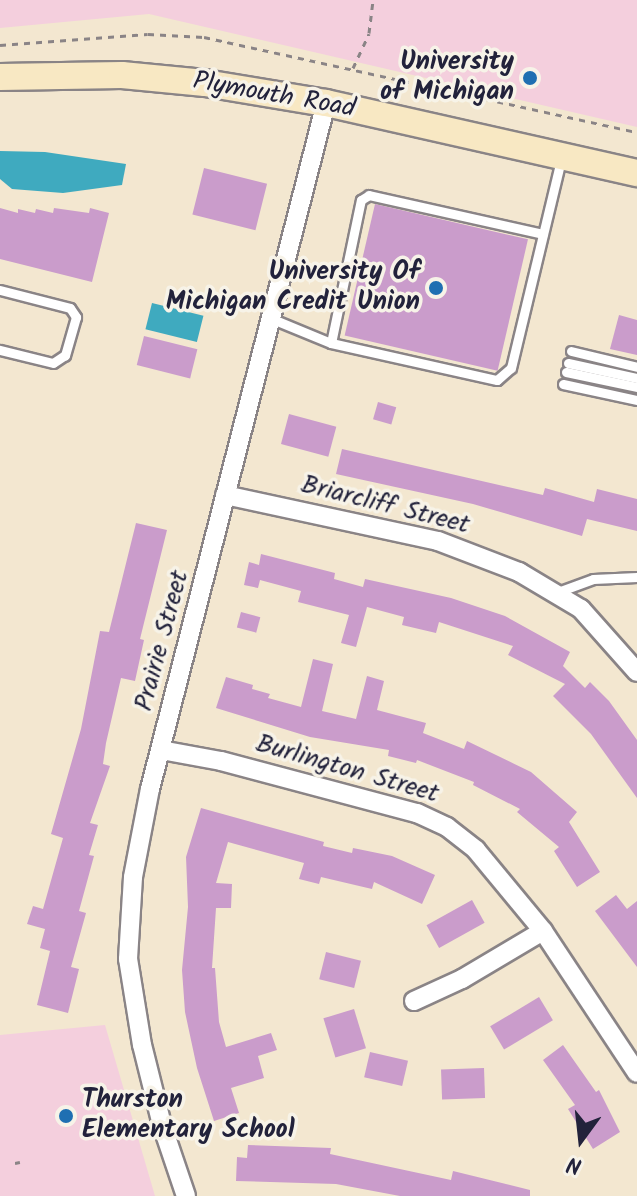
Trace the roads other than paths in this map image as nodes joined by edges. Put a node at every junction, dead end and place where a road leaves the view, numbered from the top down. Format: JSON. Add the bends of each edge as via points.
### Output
{"nodes":[{"id":1,"x":0,"y":77,"type":"edge"},
{"id":2,"x":326,"y":103,"type":"junction"},
{"id":3,"x":562,"y":156,"type":"junction"},
{"id":4,"x":637,"y":173,"type":"edge"},
{"id":5,"x":543,"y":234,"type":"junction"},
{"id":6,"x":0,"y":290,"type":"edge"},
{"id":7,"x":270,"y":318,"type":"junction"},
{"id":8,"x":331,"y":343,"type":"junction"},
{"id":9,"x":0,"y":350,"type":"edge"},
{"id":10,"x":571,"y":351,"type":"dead end"},
{"id":11,"x":637,"y":367,"type":"edge"},
{"id":12,"x":637,"y":378,"type":"edge"},
{"id":13,"x":563,"y":384,"type":"dead end"},
{"id":14,"x":637,"y":387,"type":"edge"},
{"id":15,"x":637,"y":400,"type":"edge"},
{"id":16,"x":225,"y":495,"type":"junction"},
{"id":17,"x":637,"y":577,"type":"edge"},
{"id":18,"x":554,"y":593,"type":"junction"},
{"id":19,"x":637,"y":672,"type":"edge"},
{"id":20,"x":161,"y":750,"type":"junction"},
{"id":21,"x":543,"y":931,"type":"junction"},
{"id":22,"x":414,"y":1001,"type":"dead end"},
{"id":23,"x":637,"y":1073,"type":"edge"},
{"id":24,"x":186,"y":1196,"type":"edge"}],
"edges":[{"from":1,"to":2,"type":"main road","name":"Plymouth Road","via":[[122,75]]},
{"from":2,"to":3,"type":"main road","name":"Plymouth Road"},
{"from":2,"to":7,"type":"street","name":"Prairie Street"},
{"from":3,"to":4,"type":"main road","name":"Plymouth Road"},
{"from":3,"to":5,"type":"lane"},
{"from":5,"to":8,"type":"lane","via":[[511,368],[497,380]]},
{"from":5,"to":8,"type":"lane","via":[[369,195],[361,200]]},
{"from":6,"to":9,"type":"lane","via":[[70,308],[76,317],[65,355],[53,363]]},
{"from":7,"to":8,"type":"lane"},
{"from":7,"to":16,"type":"street","name":"Prairie Street"},
{"from":10,"to":11,"type":"lane"},
{"from":12,"to":14,"type":"lane","via":[[567,367]]},
{"from":13,"to":15,"type":"lane"},
{"from":16,"to":18,"type":"street","name":"Briarcliff Street","via":[[438,541],[519,572]]},
{"from":16,"to":20,"type":"street","name":"Prairie Street"},
{"from":17,"to":18,"type":"lane","via":[[593,579]]},
{"from":18,"to":19,"type":"street","name":"Briarcliff Street","via":[[581,609]]},
{"from":20,"to":21,"type":"street","name":"Burlington Street","via":[[417,813],[447,827],[476,850]]},
{"from":20,"to":24,"type":"street","name":"Prairie Street","via":[[133,877],[128,959],[142,1045]]},
{"from":21,"to":22,"type":"street"},
{"from":21,"to":23,"type":"street","name":"Burlington Street"}]}
